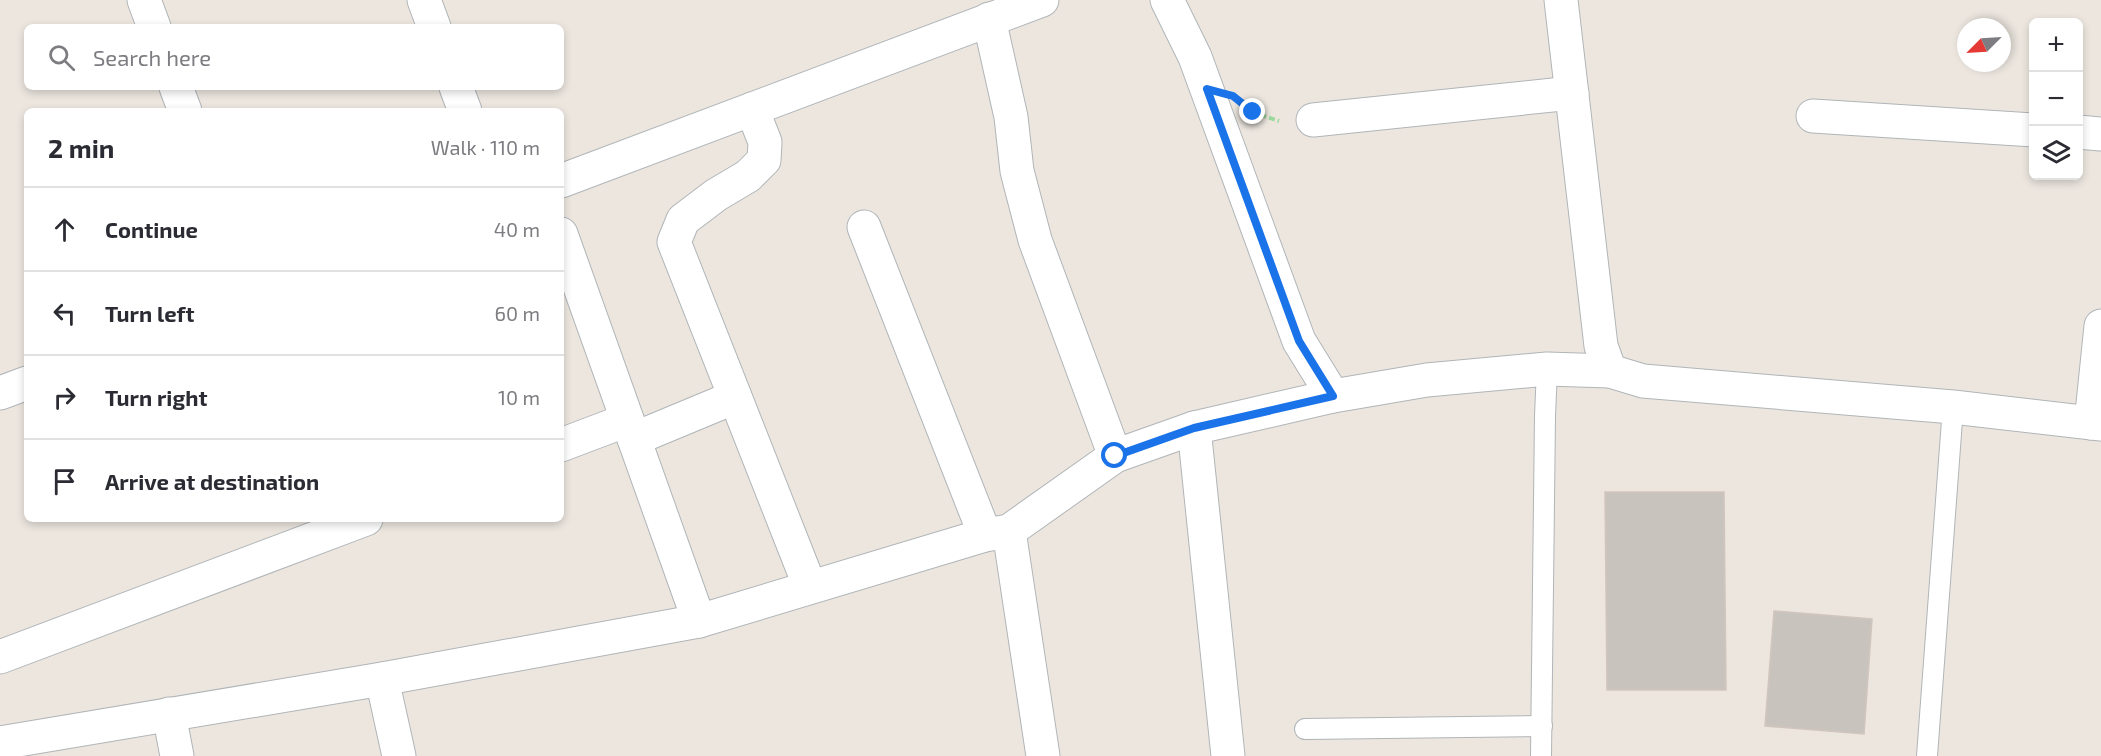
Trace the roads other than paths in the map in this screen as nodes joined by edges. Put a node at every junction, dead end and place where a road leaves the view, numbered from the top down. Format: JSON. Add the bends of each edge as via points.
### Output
{"nodes":[{"id":1,"x":144,"y":0,"type":"edge"},
{"id":2,"x":424,"y":0,"type":"edge"},
{"id":3,"x":1042,"y":0,"type":"edge"},
{"id":4,"x":1167,"y":0,"type":"edge"},
{"id":5,"x":1562,"y":0,"type":"edge"},
{"id":6,"x":989,"y":19,"type":"junction"},
{"id":7,"x":153,"y":24,"type":"edge"},
{"id":8,"x":433,"y":24,"type":"edge"},
{"id":9,"x":177,"y":90,"type":"edge"},
{"id":10,"x":457,"y":90,"type":"edge"},
{"id":11,"x":1572,"y":93,"type":"junction"},
{"id":12,"x":184,"y":108,"type":"edge"},
{"id":13,"x":464,"y":108,"type":"edge"},
{"id":14,"x":752,"y":109,"type":"junction"},
{"id":15,"x":1812,"y":116,"type":"dead end"},
{"id":16,"x":1313,"y":120,"type":"road end"},
{"id":17,"x":2029,"y":130,"type":"edge"},
{"id":18,"x":2083,"y":132,"type":"edge"},
{"id":19,"x":2101,"y":134,"type":"edge"},
{"id":20,"x":564,"y":180,"type":"edge"},
{"id":21,"x":864,"y":227,"type":"dead end"},
{"id":22,"x":564,"y":242,"type":"edge"},
{"id":23,"x":2101,"y":326,"type":"edge"},
{"id":24,"x":1547,"y":369,"type":"junction"},
{"id":25,"x":1610,"y":371,"type":"junction"},
{"id":26,"x":24,"y":384,"type":"edge"},
{"id":27,"x":0,"y":393,"type":"edge"},
{"id":28,"x":1333,"y":396,"type":"junction"},
{"id":29,"x":735,"y":397,"type":"junction"},
{"id":30,"x":1953,"y":407,"type":"junction"},
{"id":31,"x":2096,"y":424,"type":"edge"},
{"id":32,"x":1194,"y":428,"type":"junction"},
{"id":33,"x":631,"y":430,"type":"junction"},
{"id":34,"x":564,"y":445,"type":"edge"},
{"id":35,"x":1115,"y":456,"type":"junction"},
{"id":36,"x":358,"y":522,"type":"edge"},
{"id":37,"x":997,"y":533,"type":"junction"},
{"id":38,"x":810,"y":587,"type":"junction"},
{"id":39,"x":699,"y":621,"type":"junction"},
{"id":40,"x":0,"y":657,"type":"edge"},
{"id":41,"x":382,"y":679,"type":"junction"},
{"id":42,"x":169,"y":714,"type":"junction"},
{"id":43,"x":1542,"y":726,"type":"junction"},
{"id":44,"x":1305,"y":729,"type":"dead end"},
{"id":45,"x":0,"y":742,"type":"edge"},
{"id":46,"x":177,"y":756,"type":"edge"},
{"id":47,"x":399,"y":756,"type":"edge"},
{"id":48,"x":1043,"y":756,"type":"edge"},
{"id":49,"x":1228,"y":756,"type":"edge"},
{"id":50,"x":1541,"y":756,"type":"edge"},
{"id":51,"x":1927,"y":756,"type":"edge"}],
"edges":[{"from":1,"to":7,"type":"street"},
{"from":2,"to":8,"type":"street"},
{"from":3,"to":6,"type":"street"},
{"from":4,"to":28,"type":"street","via":[[1195,57],[1299,341]]},
{"from":5,"to":11,"type":"street"},
{"from":6,"to":14,"type":"street"},
{"from":6,"to":35,"type":"street","via":[[1011,117],[1017,171],[1035,240]]},
{"from":9,"to":12,"type":"street"},
{"from":10,"to":13,"type":"street"},
{"from":11,"to":16,"type":"street"},
{"from":11,"to":25,"type":"street","via":[[1600,346]]},
{"from":14,"to":20,"type":"street"},
{"from":14,"to":29,"type":"street","via":[[765,142],[764,160],[748,176],[684,220],[674,242]]},
{"from":15,"to":17,"type":"street"},
{"from":18,"to":19,"type":"street"},
{"from":21,"to":37,"type":"street"},
{"from":22,"to":33,"type":"street"},
{"from":23,"to":31,"type":"street"},
{"from":24,"to":25,"type":"street"},
{"from":24,"to":28,"type":"street","via":[[1427,380]]},
{"from":24,"to":43,"type":"lane"},
{"from":25,"to":30,"type":"street","via":[[1643,381]]},
{"from":26,"to":27,"type":"street"},
{"from":28,"to":32,"type":"street"},
{"from":29,"to":33,"type":"street"},
{"from":29,"to":38,"type":"street"},
{"from":30,"to":31,"type":"street"},
{"from":30,"to":51,"type":"lane"},
{"from":32,"to":35,"type":"street"},
{"from":32,"to":49,"type":"street"},
{"from":33,"to":34,"type":"street"},
{"from":33,"to":39,"type":"street"},
{"from":35,"to":37,"type":"street"},
{"from":36,"to":40,"type":"street"},
{"from":37,"to":38,"type":"street"},
{"from":37,"to":48,"type":"street"},
{"from":38,"to":39,"type":"street"},
{"from":39,"to":41,"type":"street"},
{"from":41,"to":42,"type":"street"},
{"from":41,"to":47,"type":"street"},
{"from":42,"to":45,"type":"street"},
{"from":42,"to":46,"type":"street"},
{"from":43,"to":44,"type":"lane"},
{"from":43,"to":50,"type":"lane"}]}
